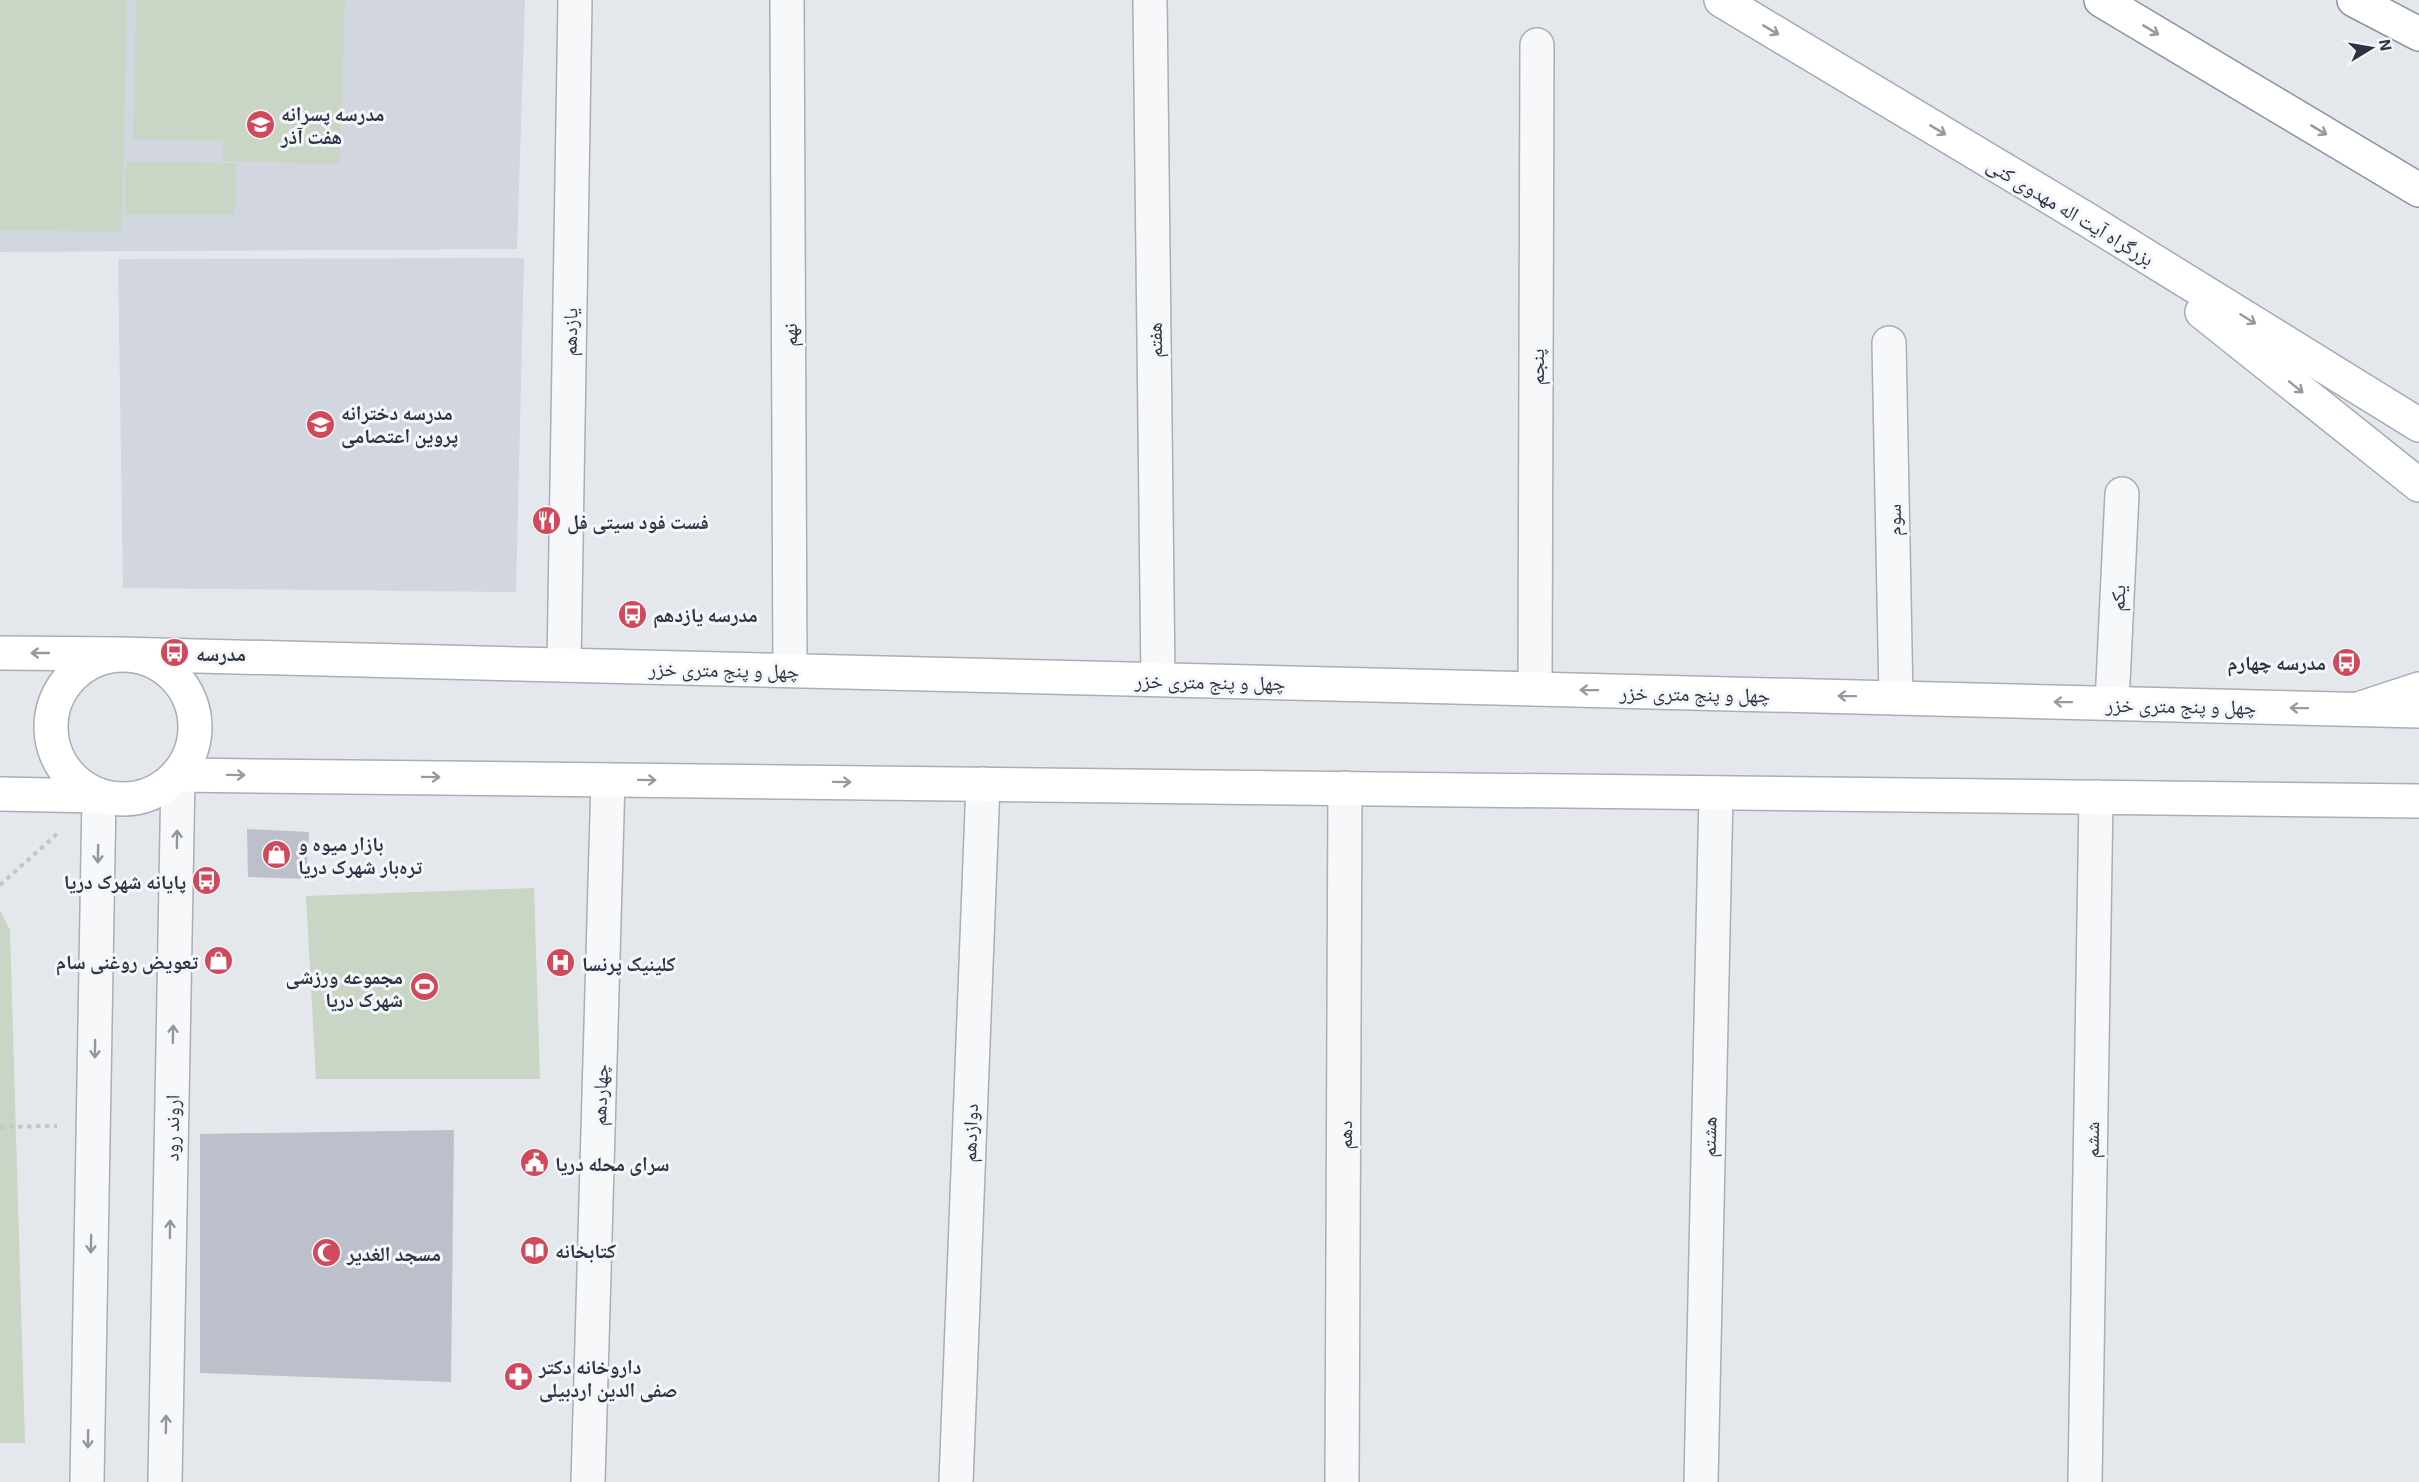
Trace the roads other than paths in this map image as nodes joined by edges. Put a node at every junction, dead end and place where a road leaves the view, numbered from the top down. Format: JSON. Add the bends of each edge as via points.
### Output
{"nodes":[{"id":1,"x":575,"y":0,"type":"edge"},
{"id":2,"x":787,"y":0,"type":"edge"},
{"id":3,"x":1150,"y":0,"type":"edge"},
{"id":4,"x":1721,"y":0,"type":"edge"},
{"id":5,"x":2101,"y":0,"type":"edge"},
{"id":6,"x":2354,"y":0,"type":"edge"},
{"id":7,"x":2393,"y":0,"type":"edge"},
{"id":8,"x":2419,"y":19,"type":"edge"},
{"id":9,"x":2419,"y":34,"type":"edge"},
{"id":10,"x":1537,"y":45,"type":"dead end"},
{"id":11,"x":2385,"y":170,"type":"junction"},
{"id":12,"x":2419,"y":190,"type":"edge"},
{"id":13,"x":2419,"y":204,"type":"edge"},
{"id":14,"x":2086,"y":219,"type":"junction"},
{"id":15,"x":1889,"y":343,"type":"dead end"},
{"id":16,"x":2419,"y":425,"type":"edge"},
{"id":17,"x":2419,"y":485,"type":"edge"},
{"id":18,"x":2122,"y":494,"type":"dead end"},
{"id":19,"x":0,"y":653,"type":"edge"},
{"id":20,"x":119,"y":654,"type":"junction"},
{"id":21,"x":564,"y":665,"type":"junction"},
{"id":22,"x":790,"y":670,"type":"junction"},
{"id":23,"x":1158,"y":679,"type":"junction"},
{"id":24,"x":1535,"y":689,"type":"junction"},
{"id":25,"x":2419,"y":689,"type":"edge"},
{"id":26,"x":1896,"y":698,"type":"junction"},
{"id":27,"x":2112,"y":703,"type":"junction"},
{"id":28,"x":2358,"y":710,"type":"junction"},
{"id":29,"x":2419,"y":711,"type":"edge"},
{"id":30,"x":178,"y":775,"type":"junction"},
{"id":31,"x":608,"y":780,"type":"junction"},
{"id":32,"x":983,"y":784,"type":"junction"},
{"id":33,"x":1346,"y":788,"type":"junction"},
{"id":34,"x":1716,"y":793,"type":"junction"},
{"id":35,"x":0,"y":794,"type":"edge"},
{"id":36,"x":99,"y":796,"type":"junction"},
{"id":37,"x":2096,"y":797,"type":"junction"},
{"id":38,"x":2419,"y":801,"type":"edge"},
{"id":39,"x":87,"y":1482,"type":"edge"},
{"id":40,"x":165,"y":1482,"type":"edge"},
{"id":41,"x":588,"y":1482,"type":"edge"},
{"id":42,"x":956,"y":1482,"type":"edge"},
{"id":43,"x":1342,"y":1482,"type":"edge"},
{"id":44,"x":1701,"y":1482,"type":"edge"},
{"id":45,"x":2085,"y":1482,"type":"edge"}],
"edges":[{"from":1,"to":21,"type":"street","name":"یازدهم"},
{"from":2,"to":22,"type":"street","name":"نهم"},
{"from":3,"to":23,"type":"street","name":"هفتم"},
{"from":4,"to":14,"type":"main road","name":"بزرگراه آیت اله مهدوی کنی","one_way":true},
{"from":5,"to":11,"type":"main road","one_way":true},
{"from":6,"to":9,"type":"main road"},
{"from":7,"to":8,"type":"main road"},
{"from":10,"to":24,"type":"street","name":"پنجم"},
{"from":11,"to":12,"type":"main road"},
{"from":11,"to":13,"type":"main road"},
{"from":14,"to":16,"type":"main road","name":"بزرگراه آیت اله مهدوی کنی","one_way":true},
{"from":14,"to":17,"type":"main road","one_way":true},
{"from":15,"to":26,"type":"street","name":"سوم"},
{"from":18,"to":27,"type":"street","name":"یکم"},
{"from":20,"to":19,"type":"main road","name":"چهل و پنج متری خزر","one_way":true},
{"from":20,"to":21,"type":"main road","name":"چهل و پنج متری خزر"},
{"from":20,"to":30,"type":"main road","via":[[143,657],[165,668],[182,684],[192,706],[196,730],[190,754]]},
{"from":20,"to":36,"type":"main road","via":[[95,659],[74,672],[58,693],[50,716],[51,741],[60,765],[77,784]]},
{"from":21,"to":22,"type":"main road","name":"چهل و پنج متری خزر"},
{"from":22,"to":23,"type":"main road","name":"چهل و پنج متری خزر"},
{"from":23,"to":24,"type":"main road","name":"چهل و پنج متری خزر"},
{"from":26,"to":24,"type":"main road","name":"چهل و پنج متری خزر","one_way":true},
{"from":25,"to":28,"type":"main road"},
{"from":27,"to":26,"type":"main road","name":"چهل و پنج متری خزر","one_way":true},
{"from":28,"to":27,"type":"main road","name":"چهل و پنج متری خزر","one_way":true},
{"from":28,"to":29,"type":"main road","name":"چهل و پنج متری خزر"},
{"from":30,"to":31,"type":"main road","one_way":true},
{"from":30,"to":36,"type":"main road","via":[[142,798],[120,800]]},
{"from":40,"to":30,"type":"street","name":"اروند رود","one_way":true},
{"from":31,"to":32,"type":"main road","one_way":true},
{"from":31,"to":41,"type":"street","name":"چهاردهم"},
{"from":32,"to":33,"type":"main road"},
{"from":32,"to":42,"type":"street","name":"دوازدهم"},
{"from":33,"to":34,"type":"main road"},
{"from":33,"to":43,"type":"street","name":"دهم"},
{"from":34,"to":37,"type":"main road"},
{"from":34,"to":44,"type":"street","name":"هشتم"},
{"from":35,"to":36,"type":"main road"},
{"from":36,"to":39,"type":"street","one_way":true},
{"from":37,"to":38,"type":"main road"},
{"from":37,"to":45,"type":"street","name":"ششم"}]}
